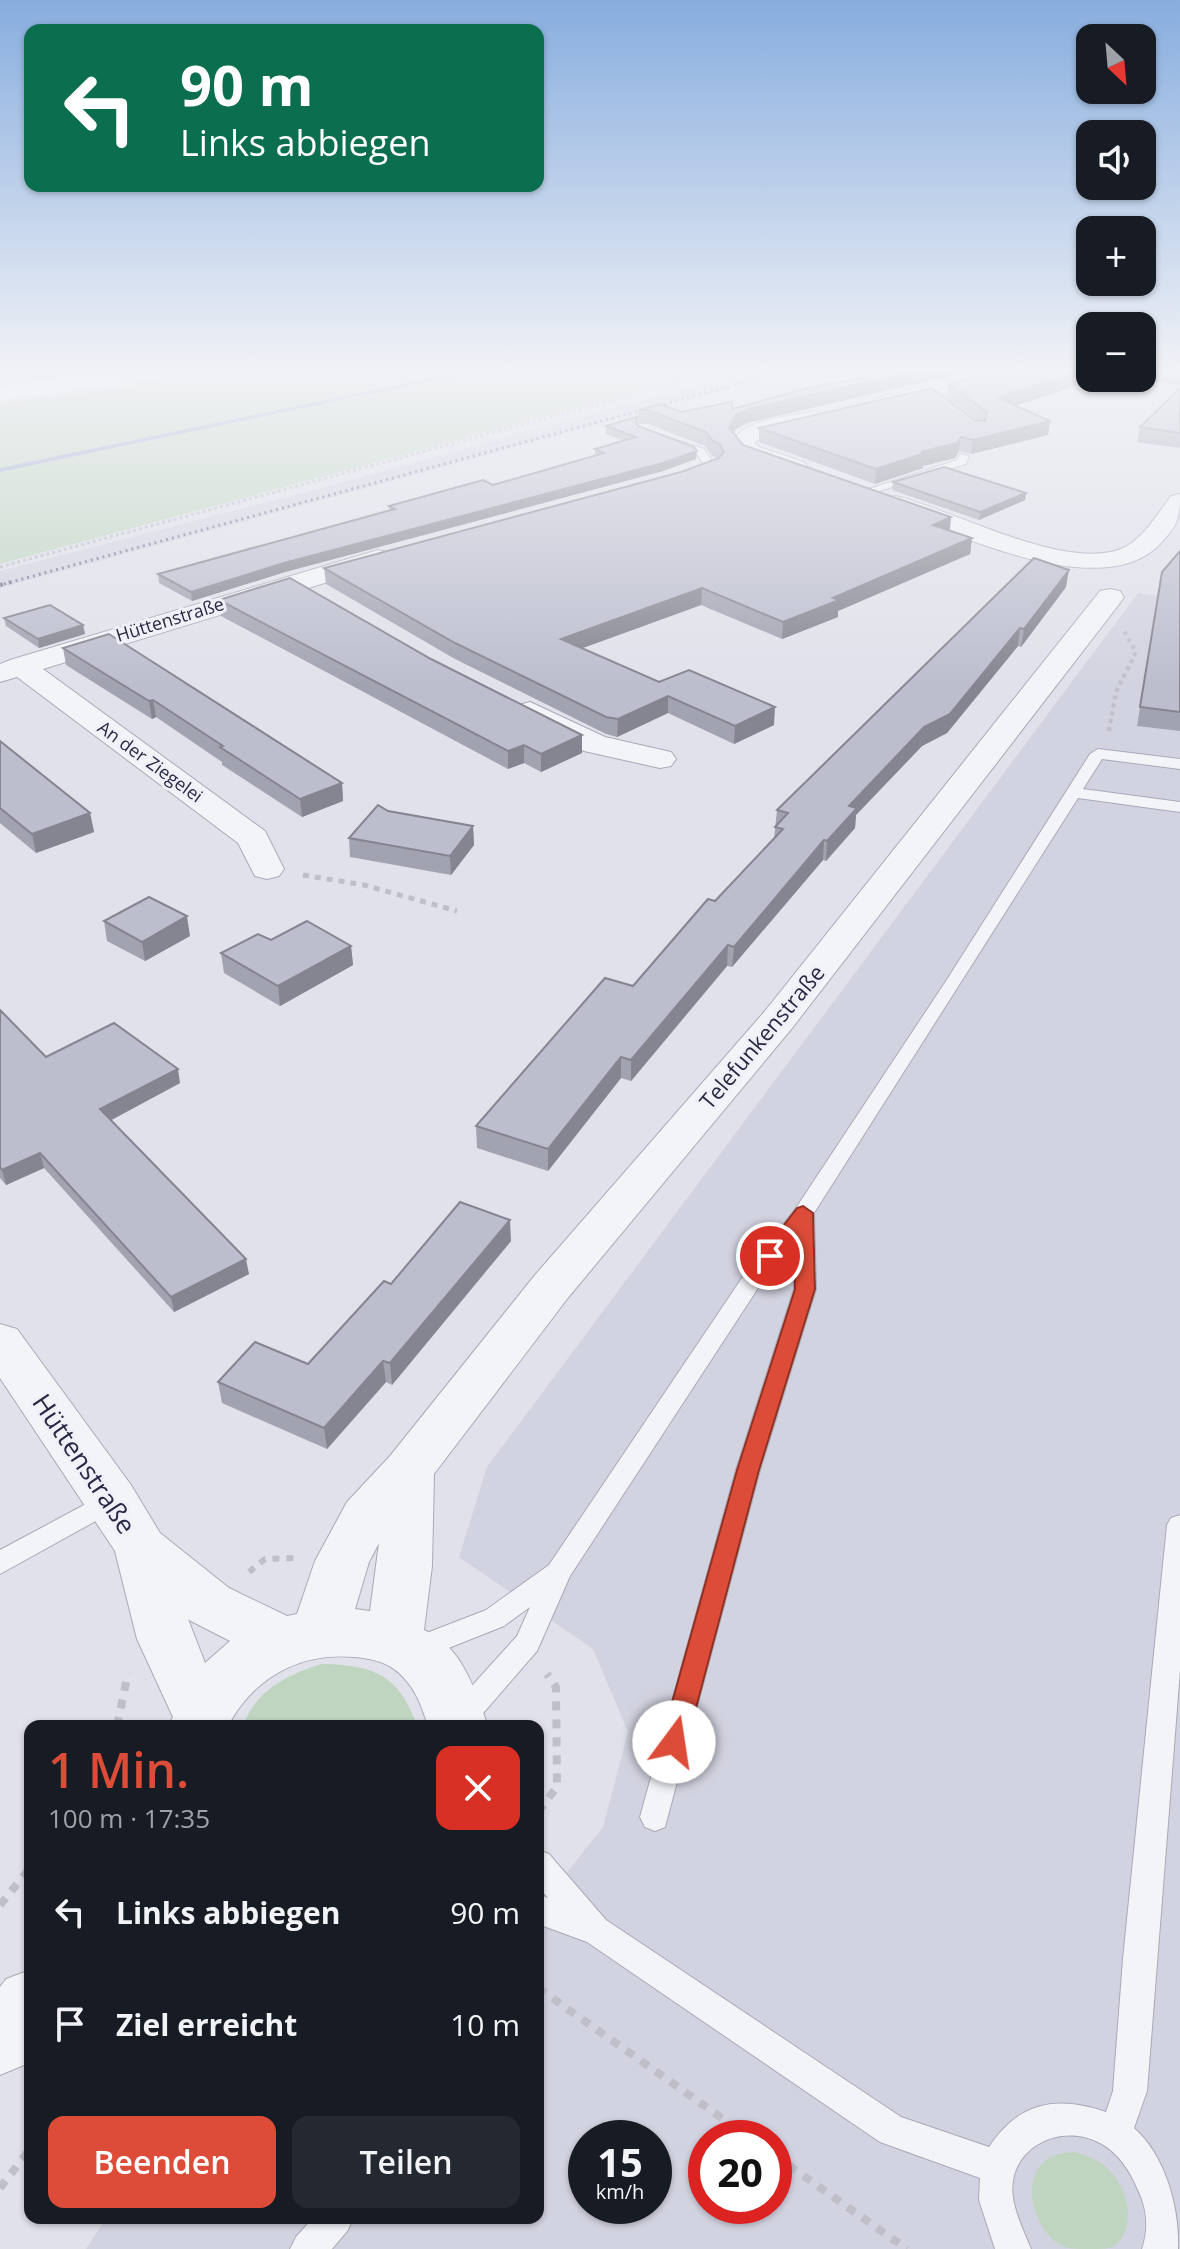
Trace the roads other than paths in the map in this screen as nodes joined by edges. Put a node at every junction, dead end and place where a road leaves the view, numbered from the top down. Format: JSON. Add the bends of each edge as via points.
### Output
{"nodes":[{"id":1,"x":821,"y":476,"type":"edge"},
{"id":2,"x":917,"y":476,"type":"edge"},
{"id":3,"x":866,"y":492,"type":"junction"},
{"id":4,"x":1179,"y":503,"type":"edge"},
{"id":5,"x":399,"y":552,"type":"edge"},
{"id":6,"x":295,"y":581,"type":"junction"},
{"id":7,"x":1104,"y":590,"type":"junction"},
{"id":8,"x":335,"y":605,"type":"edge"},
{"id":9,"x":10,"y":670,"type":"edge"},
{"id":10,"x":499,"y":695,"type":"edge"},
{"id":11,"x":660,"y":759,"type":"dead end"},
{"id":12,"x":1180,"y":764,"type":"edge"},
{"id":13,"x":1075,"y":793,"type":"junction"},
{"id":14,"x":1180,"y":807,"type":"edge"},
{"id":15,"x":267,"y":869,"type":"road end"},
{"id":16,"x":803,"y":1213,"type":"junction"},
{"id":17,"x":0,"y":1341,"type":"edge"},
{"id":18,"x":408,"y":1470,"type":"junction"},
{"id":19,"x":112,"y":1500,"type":"junction"},
{"id":20,"x":1180,"y":1525,"type":"edge"},
{"id":21,"x":141,"y":1548,"type":"junction"},
{"id":22,"x":0,"y":1563,"type":"edge"},
{"id":23,"x":559,"y":1571,"type":"junction"},
{"id":24,"x":302,"y":1636,"type":"junction"},
{"id":25,"x":403,"y":1645,"type":"junction"},
{"id":26,"x":200,"y":1720,"type":"edge"},
{"id":27,"x":201,"y":1720,"type":"edge"},
{"id":28,"x":457,"y":1720,"type":"edge"},
{"id":29,"x":461,"y":1720,"type":"edge"},
{"id":30,"x":655,"y":1817,"type":"dead end"},
{"id":31,"x":544,"y":1871,"type":"edge"},
{"id":32,"x":544,"y":1911,"type":"edge"},
{"id":33,"x":597,"y":1931,"type":"junction"},
{"id":34,"x":24,"y":2011,"type":"edge"},
{"id":35,"x":0,"y":2041,"type":"edge"},
{"id":36,"x":1115,"y":2133,"type":"junction"},
{"id":37,"x":997,"y":2167,"type":"junction"},
{"id":38,"x":331,"y":2224,"type":"edge"},
{"id":39,"x":308,"y":2249,"type":"edge"},
{"id":40,"x":1013,"y":2249,"type":"edge"},
{"id":41,"x":1160,"y":2249,"type":"edge"}],
"edges":[{"from":1,"to":3,"type":"street"},
{"from":2,"to":3,"type":"lane"},
{"from":3,"to":7,"type":"street","via":[[1075,561]]},
{"from":4,"to":7,"type":"street"},
{"from":5,"to":6,"type":"street","name":"Hüttenstraße"},
{"from":6,"to":8,"type":"street"},
{"from":6,"to":9,"type":"street","name":"Hüttenstraße"},
{"from":7,"to":18,"type":"street","name":"Telefunkenstraße","via":[[779,1019],[551,1287]]},
{"from":9,"to":15,"type":"street","name":"An der Ziegelei","via":[[253,838]]},
{"from":10,"to":11,"type":"street","via":[[595,744]]},
{"from":12,"to":13,"type":"lane","via":[[1098,754]]},
{"from":13,"to":14,"type":"lane"},
{"from":13,"to":16,"type":"lane"},
{"from":16,"to":23,"type":"lane","via":[[754,1277]]},
{"from":16,"to":30,"type":"lane","via":[[805,1289],[748,1470]]},
{"from":17,"to":19,"type":"street","name":"Hüttenstraße"},
{"from":18,"to":24,"type":"street","name":"Telefunkenstraße","via":[[366,1517]]},
{"from":18,"to":25,"type":"street"},
{"from":19,"to":21,"type":"street","name":"Hüttenstraße"},
{"from":19,"to":22,"type":"lane"},
{"from":20,"to":36,"type":"lane","via":[[1130,2091]]},
{"from":21,"to":24,"type":"street","via":[[209,1604]]},
{"from":21,"to":26,"type":"street","via":[[165,1639]]},
{"from":23,"to":25,"type":"lane","via":[[495,1618]]},
{"from":23,"to":29,"type":"lane","via":[[527,1643]]},
{"from":24,"to":25,"type":"street","via":[[359,1632]]},
{"from":24,"to":27,"type":"street","via":[[249,1659],[222,1684]]},
{"from":25,"to":28,"type":"street","via":[[434,1669]]},
{"from":31,"to":33,"type":"lane"},
{"from":32,"to":33,"type":"lane"},
{"from":33,"to":37,"type":"lane","via":[[892,2130]]},
{"from":34,"to":35,"type":"street"},
{"from":36,"to":37,"type":"lane","via":[[1067,2116],[1043,2119],[1015,2137]]},
{"from":36,"to":41,"type":"lane","via":[[1139,2155],[1156,2183],[1164,2213]]},
{"from":37,"to":40,"type":"lane","via":[[994,2195],[1000,2225]]},
{"from":38,"to":39,"type":"lane"}]}
